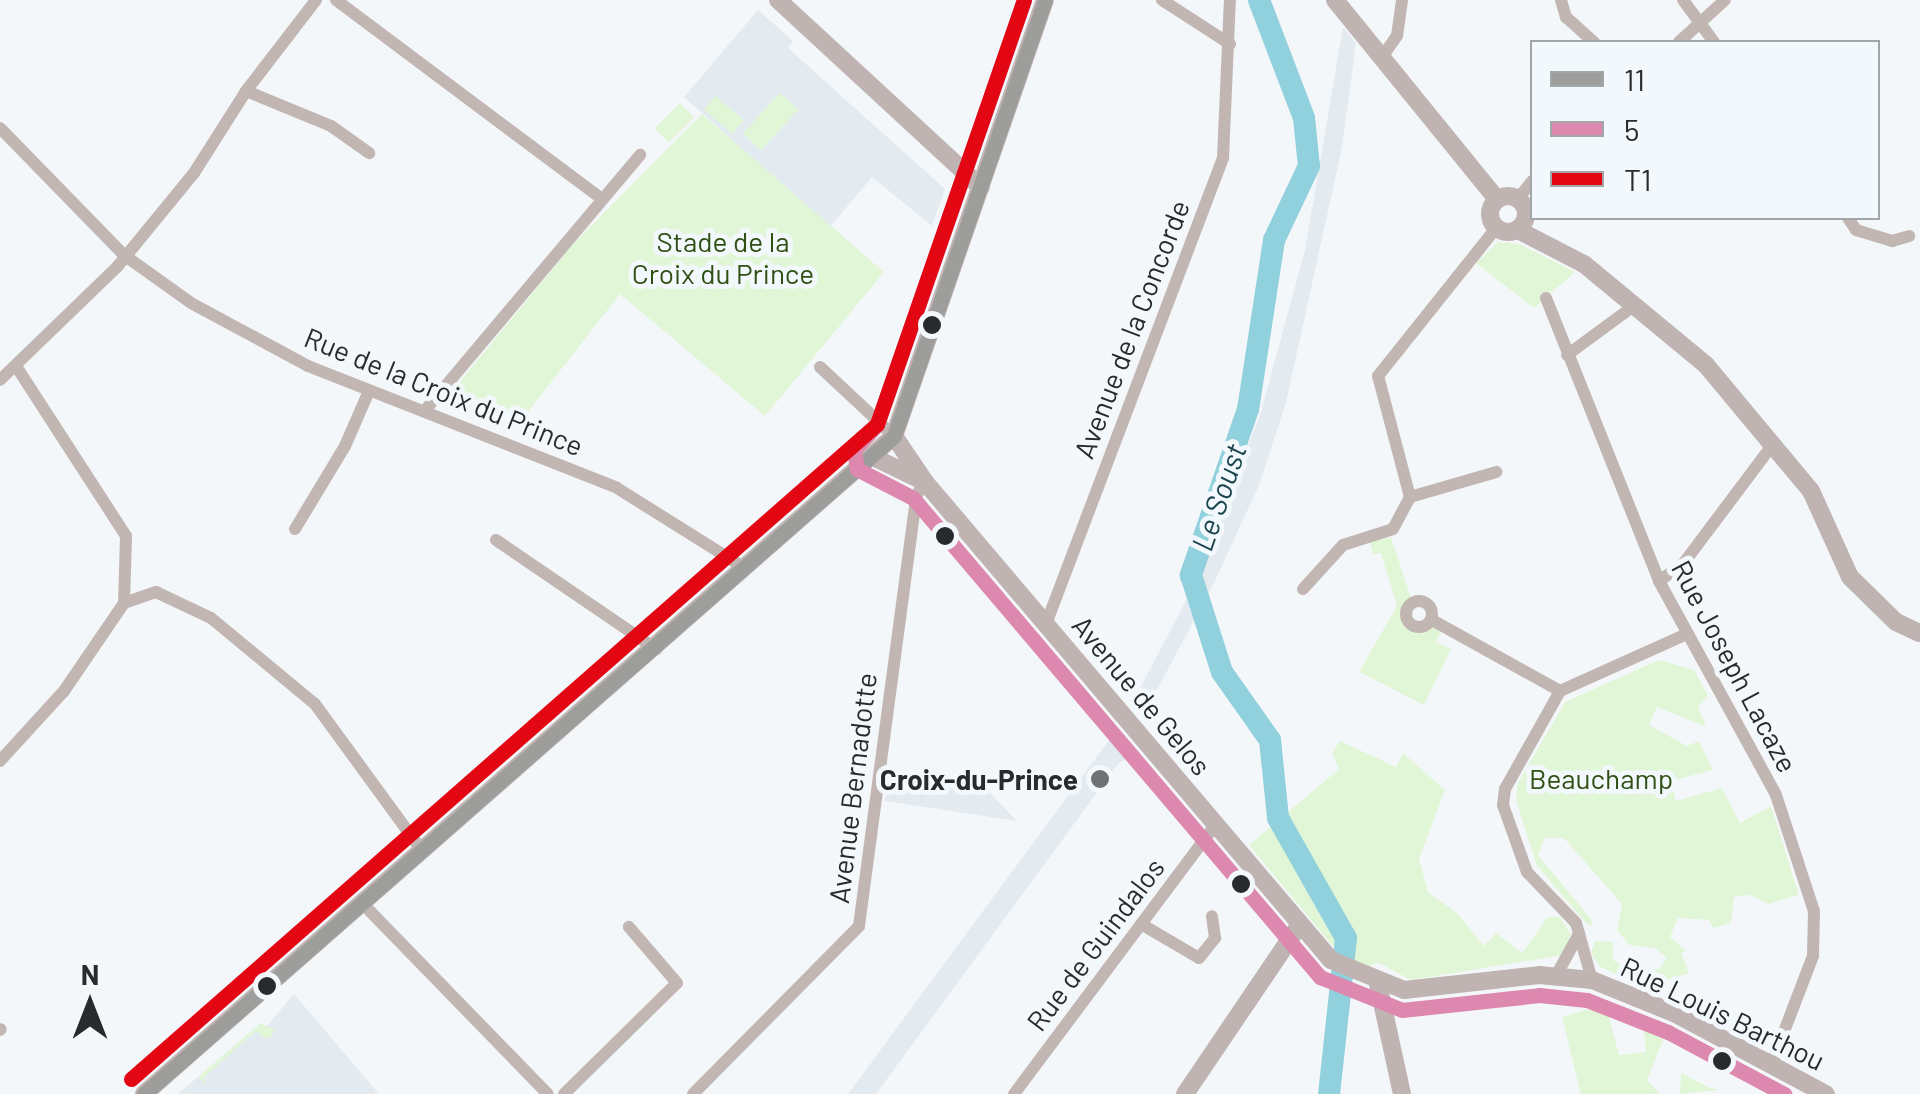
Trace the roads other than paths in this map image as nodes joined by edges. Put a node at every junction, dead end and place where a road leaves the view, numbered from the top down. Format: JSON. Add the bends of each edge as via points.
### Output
{"nodes":[{"id":1,"x":316,"y":0,"type":"edge"},
{"id":2,"x":336,"y":0,"type":"edge"},
{"id":3,"x":779,"y":0,"type":"edge"},
{"id":4,"x":1045,"y":0,"type":"edge"},
{"id":5,"x":1162,"y":0,"type":"edge"},
{"id":6,"x":1230,"y":0,"type":"edge"},
{"id":7,"x":1335,"y":0,"type":"edge"},
{"id":8,"x":1402,"y":0,"type":"edge"},
{"id":9,"x":1561,"y":0,"type":"edge"},
{"id":10,"x":1684,"y":0,"type":"edge"},
{"id":11,"x":1725,"y":0,"type":"edge"},
{"id":12,"x":1696,"y":26,"type":"junction"},
{"id":13,"x":1592,"y":40,"type":"edge"},
{"id":14,"x":1681,"y":40,"type":"edge"},
{"id":15,"x":1712,"y":40,"type":"edge"},
{"id":16,"x":1230,"y":44,"type":"junction"},
{"id":17,"x":1380,"y":60,"type":"junction"},
{"id":18,"x":246,"y":91,"type":"junction"},
{"id":19,"x":0,"y":128,"type":"edge"},
{"id":20,"x":368,"y":153,"type":"dead end"},
{"id":21,"x":640,"y":155,"type":"dead end"},
{"id":22,"x":1530,"y":184,"type":"edge"},
{"id":23,"x":981,"y":187,"type":"junction"},
{"id":24,"x":601,"y":198,"type":"junction"},
{"id":25,"x":1497,"y":200,"type":"junction"},
{"id":26,"x":1518,"y":200,"type":"junction"},
{"id":27,"x":1849,"y":220,"type":"edge"},
{"id":28,"x":1496,"y":228,"type":"junction"},
{"id":29,"x":1518,"y":230,"type":"junction"},
{"id":30,"x":1909,"y":236,"type":"dead end"},
{"id":31,"x":124,"y":255,"type":"junction"},
{"id":32,"x":1546,"y":298,"type":"dead end"},
{"id":33,"x":1635,"y":305,"type":"junction"},
{"id":34,"x":1567,"y":354,"type":"junction"},
{"id":35,"x":16,"y":366,"type":"junction"},
{"id":36,"x":820,"y":367,"type":"dead end"},
{"id":37,"x":0,"y":380,"type":"edge"},
{"id":38,"x":369,"y":391,"type":"junction"},
{"id":39,"x":427,"y":408,"type":"junction"},
{"id":40,"x":894,"y":436,"type":"junction"},
{"id":41,"x":1774,"y":443,"type":"junction"},
{"id":42,"x":874,"y":458,"type":"junction"},
{"id":43,"x":1496,"y":472,"type":"dead end"},
{"id":44,"x":925,"y":482,"type":"junction"},
{"id":45,"x":1410,"y":497,"type":"junction"},
{"id":46,"x":295,"y":529,"type":"dead end"},
{"id":47,"x":496,"y":540,"type":"dead end"},
{"id":48,"x":746,"y":569,"type":"junction"},
{"id":49,"x":1658,"y":581,"type":"junction"},
{"id":50,"x":1303,"y":589,"type":"dead end"},
{"id":51,"x":124,"y":603,"type":"junction"},
{"id":52,"x":1432,"y":620,"type":"dead end"},
{"id":53,"x":1046,"y":624,"type":"junction"},
{"id":54,"x":1920,"y":633,"type":"edge"},
{"id":55,"x":1686,"y":634,"type":"junction"},
{"id":56,"x":656,"y":649,"type":"junction"},
{"id":57,"x":1560,"y":690,"type":"junction"},
{"id":58,"x":0,"y":761,"type":"edge"},
{"id":59,"x":1216,"y":824,"type":"junction"},
{"id":60,"x":422,"y":851,"type":"junction"},
{"id":61,"x":362,"y":904,"type":"junction"},
{"id":62,"x":1212,"y":916,"type":"dead end"},
{"id":63,"x":1142,"y":924,"type":"junction"},
{"id":64,"x":628,"y":927,"type":"dead end"},
{"id":65,"x":1298,"y":927,"type":"junction"},
{"id":66,"x":1580,"y":934,"type":"junction"},
{"id":67,"x":1558,"y":974,"type":"junction"},
{"id":68,"x":1369,"y":980,"type":"junction"},
{"id":69,"x":1592,"y":980,"type":"junction"},
{"id":70,"x":1772,"y":1063,"type":"junction"},
{"id":71,"x":144,"y":1094,"type":"edge"},
{"id":72,"x":548,"y":1094,"type":"edge"},
{"id":73,"x":564,"y":1094,"type":"edge"},
{"id":74,"x":693,"y":1094,"type":"edge"},
{"id":75,"x":1014,"y":1094,"type":"edge"},
{"id":76,"x":1185,"y":1094,"type":"edge"},
{"id":77,"x":1402,"y":1094,"type":"edge"},
{"id":78,"x":1826,"y":1094,"type":"edge"}],
"edges":[{"from":1,"to":18,"type":"street"},
{"from":2,"to":24,"type":"street"},
{"from":3,"to":23,"type":"street"},
{"from":4,"to":23,"type":"street"},
{"from":5,"to":16,"type":"street"},
{"from":6,"to":16,"type":"street","name":"Avenue de la Concorde"},
{"from":7,"to":17,"type":"street"},
{"from":8,"to":17,"type":"street","via":[[1396,36]]},
{"from":9,"to":13,"type":"street","via":[[1566,16]]},
{"from":10,"to":12,"type":"street"},
{"from":11,"to":12,"type":"street"},
{"from":12,"to":14,"type":"street"},
{"from":12,"to":15,"type":"street"},
{"from":16,"to":53,"type":"street","name":"Avenue de la Concorde","via":[[1223,158]]},
{"from":17,"to":25,"type":"street","via":[[1481,172]]},
{"from":18,"to":20,"type":"street","via":[[331,126]]},
{"from":18,"to":31,"type":"street","via":[[194,174]]},
{"from":19,"to":31,"type":"street","name":"Rue de la Croix du Prince"},
{"from":21,"to":24,"type":"street"},
{"from":22,"to":26,"type":"street"},
{"from":23,"to":40,"type":"street"},
{"from":24,"to":39,"type":"street"},
{"from":25,"to":26,"type":"street"},
{"from":25,"to":28,"type":"street","via":[[1490,214]]},
{"from":26,"to":29,"type":"street","via":[[1526,215]]},
{"from":27,"to":30,"type":"street","via":[[1856,230],[1874,235]]},
{"from":28,"to":29,"type":"street"},
{"from":28,"to":45,"type":"street","via":[[1378,376]]},
{"from":29,"to":33,"type":"street","via":[[1584,264]]},
{"from":31,"to":35,"type":"street"},
{"from":31,"to":38,"type":"street","name":"Rue de la Croix du Prince","via":[[191,303]]},
{"from":32,"to":34,"type":"street","name":"Rue Joseph Lacaze"},
{"from":33,"to":34,"type":"street"},
{"from":33,"to":41,"type":"street","via":[[1706,365]]},
{"from":34,"to":49,"type":"street","name":"Rue Joseph Lacaze"},
{"from":35,"to":37,"type":"street"},
{"from":35,"to":51,"type":"street","via":[[126,536]]},
{"from":36,"to":40,"type":"street"},
{"from":38,"to":39,"type":"street","name":"Rue de la Croix du Prince"},
{"from":38,"to":46,"type":"street"},
{"from":39,"to":48,"type":"street","name":"Rue de la Croix du Prince","via":[[616,488]]},
{"from":40,"to":42,"type":"street"},
{"from":40,"to":44,"type":"street","name":"Avenue de Gelos"},
{"from":41,"to":49,"type":"street","via":[[1684,564]]},
{"from":41,"to":54,"type":"street","via":[[1811,491],[1850,577],[1896,622]]},
{"from":42,"to":44,"type":"street"},
{"from":42,"to":48,"type":"street"},
{"from":43,"to":45,"type":"street"},
{"from":44,"to":53,"type":"street","name":"Avenue de Gelos"},
{"from":44,"to":74,"type":"street","name":"Avenue Bernadotte","via":[[916,496],[860,926]]},
{"from":45,"to":50,"type":"street","via":[[1393,529],[1343,544]]},
{"from":47,"to":56,"type":"street"},
{"from":48,"to":56,"type":"street"},
{"from":49,"to":55,"type":"street","name":"Rue Joseph Lacaze"},
{"from":51,"to":58,"type":"street","via":[[64,691]]},
{"from":51,"to":60,"type":"street","via":[[138,594],[170,595],[242,640],[316,704]]},
{"from":52,"to":57,"type":"street"},
{"from":53,"to":59,"type":"street","name":"Avenue de Gelos"},
{"from":55,"to":57,"type":"street"},
{"from":55,"to":70,"type":"street","name":"Rue Joseph Lacaze","via":[[1776,795],[1814,911],[1814,956]]},
{"from":56,"to":60,"type":"street"},
{"from":57,"to":66,"type":"street","via":[[1509,776],[1503,805],[1527,872],[1569,912]]},
{"from":59,"to":63,"type":"street","name":"Rue de Guindalos"},
{"from":59,"to":65,"type":"street","name":"Avenue de Gelos"},
{"from":60,"to":61,"type":"street"},
{"from":61,"to":71,"type":"street"},
{"from":61,"to":72,"type":"street"},
{"from":62,"to":63,"type":"street","via":[[1215,938],[1198,958]]},
{"from":63,"to":75,"type":"street","name":"Rue de Guindalos"},
{"from":64,"to":73,"type":"street","via":[[676,983]]},
{"from":65,"to":68,"type":"street","name":"Avenue de Gelos","via":[[1331,960]]},
{"from":65,"to":76,"type":"street"},
{"from":66,"to":67,"type":"street"},
{"from":66,"to":69,"type":"street"},
{"from":67,"to":68,"type":"street","name":"Rue Louis Barthou","via":[[1432,988]]},
{"from":67,"to":69,"type":"street","name":"Rue Louis Barthou"},
{"from":68,"to":77,"type":"street"},
{"from":69,"to":70,"type":"street","name":"Rue Louis Barthou"},
{"from":70,"to":78,"type":"street","name":"Rue Louis Barthou"}]}
